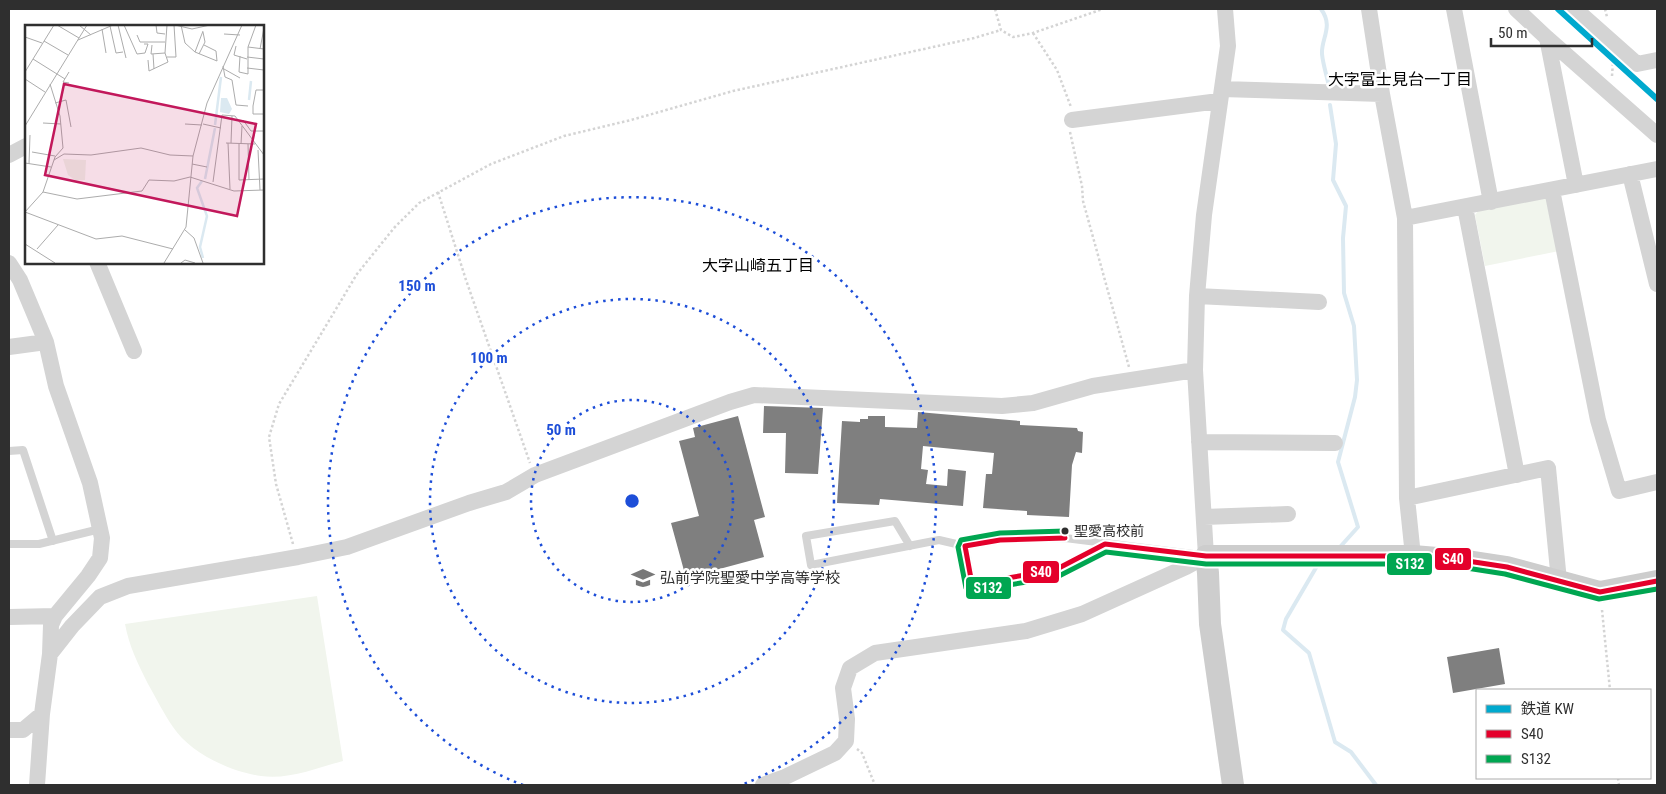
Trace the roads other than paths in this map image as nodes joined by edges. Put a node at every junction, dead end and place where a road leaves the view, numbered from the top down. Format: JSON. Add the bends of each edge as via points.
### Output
{"nodes":[{"id":1,"x":1225,"y":9,"type":"edge"},
{"id":2,"x":1369,"y":9,"type":"edge"},
{"id":3,"x":1454,"y":9,"type":"edge"},
{"id":4,"x":1516,"y":9,"type":"edge"},
{"id":5,"x":1574,"y":9,"type":"edge"},
{"id":6,"x":1547,"y":38,"type":"junction"},
{"id":7,"x":1657,"y":60,"type":"edge"},
{"id":8,"x":1382,"y":94,"type":"junction"},
{"id":9,"x":1221,"y":95,"type":"junction"},
{"id":10,"x":1072,"y":120,"type":"road end"},
{"id":11,"x":1657,"y":135,"type":"edge"},
{"id":12,"x":25,"y":146,"type":"edge"},
{"id":13,"x":9,"y":154,"type":"edge"},
{"id":14,"x":1657,"y":169,"type":"edge"},
{"id":15,"x":1630,"y":174,"type":"junction"},
{"id":16,"x":1576,"y":185,"type":"junction"},
{"id":17,"x":1552,"y":190,"type":"junction"},
{"id":18,"x":1491,"y":202,"type":"junction"},
{"id":19,"x":1465,"y":207,"type":"junction"},
{"id":20,"x":1405,"y":218,"type":"junction"},
{"id":21,"x":9,"y":263,"type":"edge"},
{"id":22,"x":98,"y":264,"type":"edge"},
{"id":23,"x":1657,"y":284,"type":"edge"},
{"id":24,"x":1197,"y":296,"type":"junction"},
{"id":25,"x":1319,"y":302,"type":"dead end"},
{"id":26,"x":46,"y":342,"type":"junction"},
{"id":27,"x":9,"y":347,"type":"edge"},
{"id":28,"x":134,"y":351,"type":"dead end"},
{"id":29,"x":1195,"y":370,"type":"junction"},
{"id":30,"x":1199,"y":442,"type":"junction"},
{"id":31,"x":1335,"y":444,"type":"dead end"},
{"id":32,"x":9,"y":451,"type":"edge"},
{"id":33,"x":1517,"y":475,"type":"junction"},
{"id":34,"x":1657,"y":482,"type":"edge"},
{"id":35,"x":1407,"y":498,"type":"junction"},
{"id":36,"x":1288,"y":514,"type":"dead end"},
{"id":37,"x":1204,"y":517,"type":"junction"},
{"id":38,"x":100,"y":529,"type":"junction"},
{"id":39,"x":53,"y":541,"type":"junction"},
{"id":40,"x":9,"y":544,"type":"edge"},
{"id":41,"x":1105,"y":544,"type":"junction"},
{"id":42,"x":910,"y":546,"type":"junction"},
{"id":43,"x":965,"y":546,"type":"junction"},
{"id":44,"x":1206,"y":556,"type":"junction"},
{"id":45,"x":1413,"y":556,"type":"junction"},
{"id":46,"x":1559,"y":581,"type":"junction"},
{"id":47,"x":1657,"y":581,"type":"edge"},
{"id":48,"x":55,"y":616,"type":"junction"},
{"id":49,"x":9,"y":617,"type":"edge"},
{"id":50,"x":50,"y":654,"type":"junction"},
{"id":51,"x":42,"y":714,"type":"junction"},
{"id":52,"x":9,"y":730,"type":"edge"},
{"id":53,"x":37,"y":785,"type":"edge"},
{"id":54,"x":762,"y":785,"type":"edge"},
{"id":55,"x":1233,"y":785,"type":"edge"}],
"edges":[{"from":1,"to":9,"type":"street","via":[[1228,46]]},
{"from":2,"to":8,"type":"street"},
{"from":3,"to":18,"type":"street"},
{"from":4,"to":6,"type":"street"},
{"from":5,"to":7,"type":"street","via":[[1638,64]]},
{"from":6,"to":11,"type":"street"},
{"from":6,"to":16,"type":"street"},
{"from":8,"to":9,"type":"street"},
{"from":8,"to":20,"type":"street"},
{"from":9,"to":10,"type":"street"},
{"from":9,"to":24,"type":"street","via":[[1204,216]]},
{"from":12,"to":13,"type":"street"},
{"from":14,"to":15,"type":"street"},
{"from":15,"to":16,"type":"street"},
{"from":15,"to":23,"type":"street"},
{"from":16,"to":17,"type":"street"},
{"from":17,"to":18,"type":"street"},
{"from":17,"to":34,"type":"street","via":[[1598,420],[1619,491]]},
{"from":18,"to":19,"type":"street"},
{"from":19,"to":20,"type":"street"},
{"from":19,"to":33,"type":"street"},
{"from":20,"to":35,"type":"street"},
{"from":21,"to":26,"type":"street","via":[[20,280]]},
{"from":22,"to":28,"type":"street"},
{"from":24,"to":25,"type":"street"},
{"from":24,"to":29,"type":"street"},
{"from":26,"to":27,"type":"street"},
{"from":26,"to":38,"type":"street","via":[[56,386],[90,483]]},
{"from":29,"to":30,"type":"street"},
{"from":29,"to":50,"type":"street","via":[[1093,386],[1033,403],[1002,406],[754,395],[534,475],[506,492],[347,547],[128,586],[100,597]]},
{"from":30,"to":31,"type":"street"},
{"from":30,"to":37,"type":"street"},
{"from":32,"to":39,"type":"lane","via":[[23,450]]},
{"from":33,"to":35,"type":"street"},
{"from":33,"to":46,"type":"street","via":[[1548,468]]},
{"from":35,"to":45,"type":"street"},
{"from":36,"to":37,"type":"street"},
{"from":37,"to":44,"type":"street"},
{"from":38,"to":39,"type":"lane"},
{"from":38,"to":48,"type":"street","via":[[100,558]]},
{"from":39,"to":40,"type":"lane"},
{"from":41,"to":43,"type":"lane","via":[[1065,538],[1000,540]]},
{"from":41,"to":43,"type":"lane","via":[[1055,570],[972,584]]},
{"from":41,"to":44,"type":"lane"},
{"from":42,"to":42,"type":"lane","via":[[811,565],[806,536],[895,521]]},
{"from":42,"to":43,"type":"lane","via":[[939,540]]},
{"from":44,"to":45,"type":"street"},
{"from":44,"to":54,"type":"street","via":[[1082,614],[1044,626],[875,653],[850,668],[843,688],[848,719],[846,741],[836,753]]},
{"from":44,"to":55,"type":"street","via":[[1210,624]]},
{"from":45,"to":46,"type":"street","via":[[1461,560]]},
{"from":46,"to":47,"type":"street","via":[[1600,592]]},
{"from":48,"to":49,"type":"street"},
{"from":48,"to":50,"type":"street","via":[[51,625]]},
{"from":50,"to":51,"type":"street"},
{"from":51,"to":52,"type":"street","via":[[24,730]]},
{"from":51,"to":53,"type":"street"}]}
